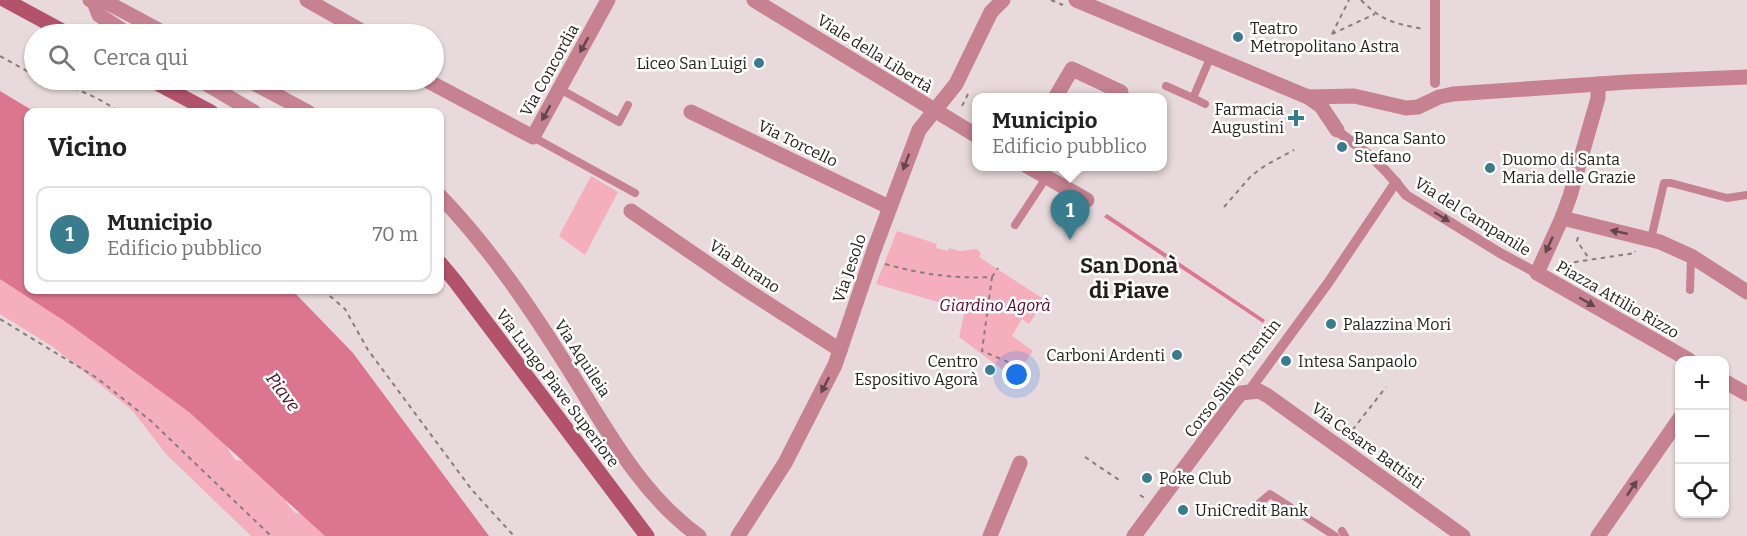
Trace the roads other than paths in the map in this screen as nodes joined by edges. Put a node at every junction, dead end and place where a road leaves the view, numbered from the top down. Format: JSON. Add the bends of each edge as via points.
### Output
{"nodes":[{"id":1,"x":5,"y":0,"type":"edge"},
{"id":2,"x":307,"y":0,"type":"edge"},
{"id":3,"x":608,"y":0,"type":"edge"},
{"id":4,"x":754,"y":0,"type":"edge"},
{"id":5,"x":1003,"y":0,"type":"edge"},
{"id":6,"x":1076,"y":0,"type":"edge"},
{"id":7,"x":1435,"y":0,"type":"edge"},
{"id":8,"x":92,"y":1,"type":"edge"},
{"id":9,"x":326,"y":4,"type":"edge"},
{"id":10,"x":991,"y":6,"type":"edge"},
{"id":11,"x":49,"y":24,"type":"edge"},
{"id":12,"x":113,"y":24,"type":"edge"},
{"id":13,"x":147,"y":24,"type":"edge"},
{"id":14,"x":353,"y":24,"type":"edge"},
{"id":15,"x":1211,"y":57,"type":"junction"},
{"id":16,"x":1747,"y":77,"type":"edge"},
{"id":17,"x":1598,"y":84,"type":"junction"},
{"id":18,"x":1166,"y":86,"type":"dead end"},
{"id":19,"x":444,"y":89,"type":"edge"},
{"id":20,"x":560,"y":89,"type":"junction"},
{"id":21,"x":170,"y":90,"type":"edge"},
{"id":22,"x":217,"y":90,"type":"edge"},
{"id":23,"x":267,"y":90,"type":"edge"},
{"id":24,"x":1120,"y":92,"type":"dead end"},
{"id":25,"x":1058,"y":93,"type":"edge"},
{"id":26,"x":1308,"y":97,"type":"junction"},
{"id":27,"x":1430,"y":97,"type":"junction"},
{"id":28,"x":1193,"y":98,"type":"junction"},
{"id":29,"x":1205,"y":104,"type":"dead end"},
{"id":30,"x":628,"y":105,"type":"dead end"},
{"id":31,"x":204,"y":108,"type":"edge"},
{"id":32,"x":247,"y":108,"type":"edge"},
{"id":33,"x":300,"y":108,"type":"edge"},
{"id":34,"x":934,"y":111,"type":"junction"},
{"id":35,"x":691,"y":112,"type":"dead end"},
{"id":36,"x":1337,"y":130,"type":"joint"},
{"id":37,"x":972,"y":133,"type":"edge"},
{"id":38,"x":533,"y":137,"type":"junction"},
{"id":39,"x":1035,"y":171,"type":"edge"},
{"id":40,"x":1046,"y":178,"type":"junction"},
{"id":41,"x":1396,"y":182,"type":"junction"},
{"id":42,"x":635,"y":193,"type":"dead end"},
{"id":43,"x":1747,"y":195,"type":"edge"},
{"id":44,"x":444,"y":200,"type":"edge"},
{"id":45,"x":1087,"y":200,"type":"dead end"},
{"id":46,"x":889,"y":207,"type":"junction"},
{"id":47,"x":631,"y":211,"type":"dead end"},
{"id":48,"x":1562,"y":218,"type":"junction"},
{"id":49,"x":1015,"y":225,"type":"dead end"},
{"id":50,"x":1646,"y":238,"type":"junction"},
{"id":51,"x":1691,"y":256,"type":"junction"},
{"id":52,"x":444,"y":268,"type":"edge"},
{"id":53,"x":1537,"y":273,"type":"junction"},
{"id":54,"x":1690,"y":290,"type":"dead end"},
{"id":55,"x":1747,"y":292,"type":"edge"},
{"id":56,"x":840,"y":350,"type":"junction"},
{"id":57,"x":1682,"y":356,"type":"edge"},
{"id":58,"x":1729,"y":383,"type":"edge"},
{"id":59,"x":1249,"y":391,"type":"junction"},
{"id":60,"x":1747,"y":394,"type":"edge"},
{"id":61,"x":1675,"y":425,"type":"edge"},
{"id":62,"x":1020,"y":463,"type":"dead end"},
{"id":63,"x":1247,"y":514,"type":"dead end"},
{"id":64,"x":1341,"y":534,"type":"edge"},
{"id":65,"x":647,"y":536,"type":"edge"},
{"id":66,"x":699,"y":536,"type":"edge"},
{"id":67,"x":738,"y":536,"type":"edge"},
{"id":68,"x":990,"y":536,"type":"edge"},
{"id":69,"x":1134,"y":536,"type":"edge"},
{"id":70,"x":1463,"y":536,"type":"edge"},
{"id":71,"x":1598,"y":536,"type":"edge"}],
"edges":[{"from":1,"to":11,"type":"main road"},
{"from":2,"to":9,"type":"street"},
{"from":3,"to":20,"type":"street","name":"Via Concordia","one_way":true},
{"from":4,"to":34,"type":"street","name":"Viale della Libertà"},
{"from":5,"to":10,"type":"street","name":"Via Jesolo"},
{"from":6,"to":15,"type":"street"},
{"from":7,"to":27,"type":"street"},
{"from":8,"to":12,"type":"street","via":[[99,15]]},
{"from":8,"to":13,"type":"street","via":[[108,3]]},
{"from":9,"to":14,"type":"street"},
{"from":10,"to":34,"type":"street","name":"Via Jesolo","via":[[956,84]]},
{"from":15,"to":26,"type":"street"},
{"from":15,"to":28,"type":"lane"},
{"from":16,"to":17,"type":"street"},
{"from":17,"to":27,"type":"street"},
{"from":17,"to":48,"type":"street","name":"Piazza Attilio Rizzo","via":[[1598,98]]},
{"from":18,"to":28,"type":"lane"},
{"from":19,"to":38,"type":"street","name":"Via Concordia"},
{"from":20,"to":30,"type":"lane","via":[[619,122]]},
{"from":20,"to":38,"type":"street","name":"Via Concordia","one_way":true},
{"from":21,"to":31,"type":"main road"},
{"from":22,"to":32,"type":"street"},
{"from":23,"to":33,"type":"street"},
{"from":24,"to":25,"type":"street","via":[[1072,69]]},
{"from":26,"to":27,"type":"street","via":[[1354,96],[1406,108]]},
{"from":26,"to":36,"type":"street","via":[[1321,106]]},
{"from":28,"to":29,"type":"lane"},
{"from":34,"to":37,"type":"street","name":"Viale della Libertà"},
{"from":34,"to":46,"type":"street","name":"Via Jesolo","one_way":true,"via":[[919,130]]},
{"from":35,"to":46,"type":"street","name":"Via Torcello"},
{"from":36,"to":41,"type":"street","name":"Via del Campanile"},
{"from":38,"to":42,"type":"lane"},
{"from":39,"to":40,"type":"street"},
{"from":40,"to":45,"type":"street"},
{"from":40,"to":49,"type":"lane"},
{"from":41,"to":53,"type":"street","name":"Via del Campanile","one_way":true,"via":[[1406,195]]},
{"from":41,"to":59,"type":"street","name":"Corso Silvio Trentin"},
{"from":43,"to":50,"type":"lane","via":[[1726,198],[1664,183]]},
{"from":44,"to":66,"type":"street","name":"Via Aquileia","via":[[510,282],[636,473],[680,522]]},
{"from":46,"to":56,"type":"street","name":"Via Jesolo"},
{"from":47,"to":56,"type":"street","name":"Via Burano"},
{"from":50,"to":48,"type":"street","one_way":true},
{"from":48,"to":53,"type":"street","name":"Piazza Attilio Rizzo","one_way":true},
{"from":50,"to":51,"type":"street"},
{"from":51,"to":54,"type":"lane"},
{"from":51,"to":55,"type":"street"},
{"from":52,"to":65,"type":"main road","name":"Via Lungo Piave Superiore"},
{"from":53,"to":57,"type":"street","name":"Piazza Attilio Rizzo","one_way":true},
{"from":56,"to":67,"type":"street","name":"Via Jesolo","one_way":true,"via":[[785,463]]},
{"from":58,"to":60,"type":"street"},
{"from":59,"to":69,"type":"street","name":"Corso Silvio Trentin","via":[[1235,400]]},
{"from":59,"to":70,"type":"street","name":"Via Cesare Battisti","via":[[1268,396]]},
{"from":71,"to":61,"type":"street","one_way":true},
{"from":62,"to":68,"type":"street"},
{"from":63,"to":64,"type":"lane","via":[[1270,494]]}]}
